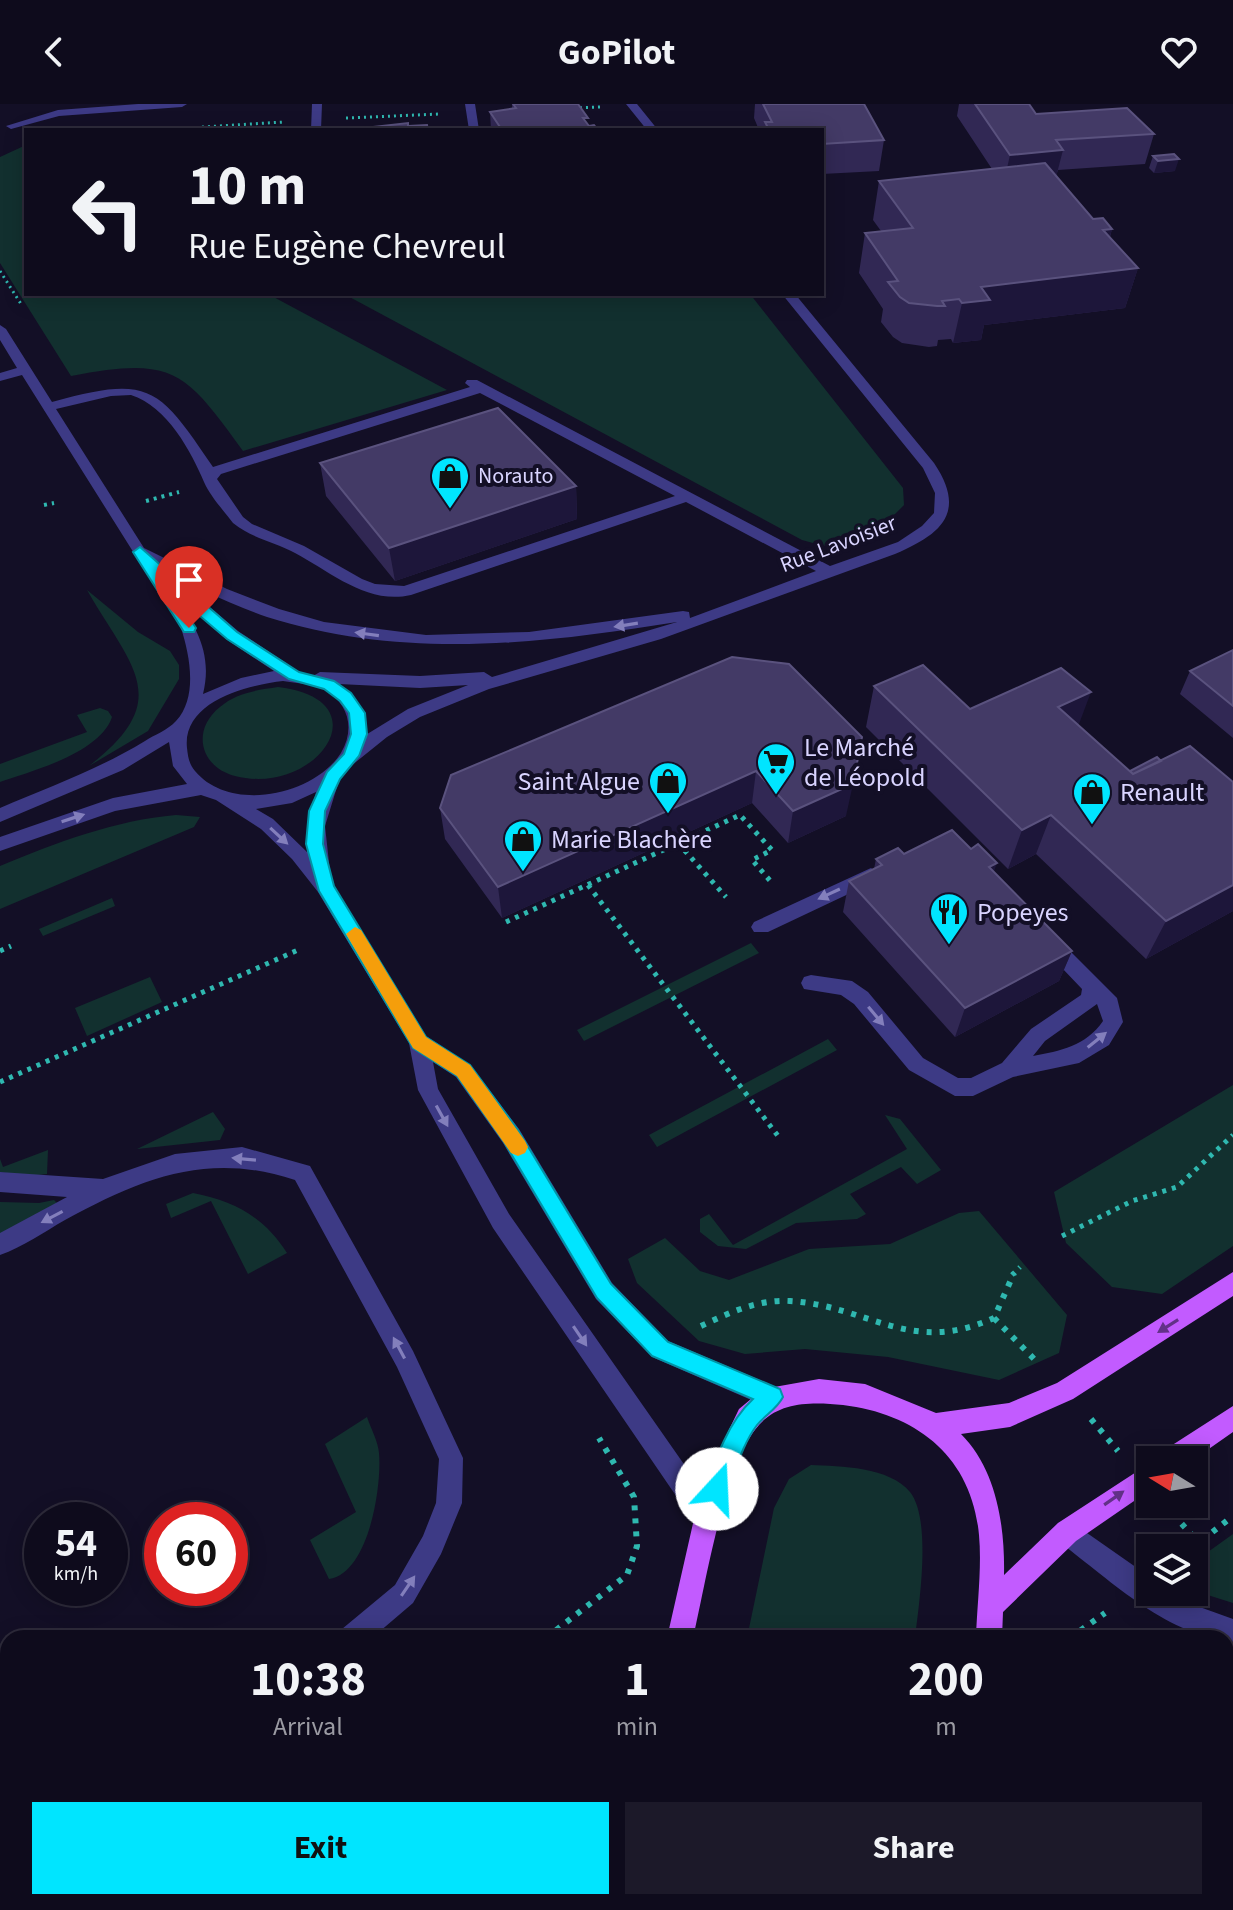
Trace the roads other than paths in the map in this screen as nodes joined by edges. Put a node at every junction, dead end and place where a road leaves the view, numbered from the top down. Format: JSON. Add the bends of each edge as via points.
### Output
{"nodes":[{"id":1,"x":182,"y":104,"type":"edge"},
{"id":2,"x":317,"y":104,"type":"edge"},
{"id":3,"x":632,"y":106,"type":"edge"},
{"id":4,"x":58,"y":113,"type":"junction"},
{"id":5,"x":316,"y":122,"type":"edge"},
{"id":6,"x":11,"y":126,"type":"junction"},
{"id":7,"x":651,"y":128,"type":"edge"},
{"id":8,"x":0,"y":134,"type":"edge"},
{"id":9,"x":790,"y":296,"type":"edge"},
{"id":10,"x":0,"y":329,"type":"edge"},
{"id":11,"x":25,"y":370,"type":"junction"},
{"id":12,"x":0,"y":377,"type":"edge"},
{"id":13,"x":48,"y":407,"type":"junction"},
{"id":14,"x":211,"y":475,"type":"junction"},
{"id":15,"x":687,"y":497,"type":"junction"},
{"id":16,"x":140,"y":552,"type":"junction"},
{"id":17,"x":829,"y":572,"type":"junction"},
{"id":18,"x":730,"y":609,"type":"junction"},
{"id":19,"x":528,"y":671,"type":"junction"},
{"id":20,"x":301,"y":676,"type":"junction"},
{"id":21,"x":186,"y":721,"type":"junction"},
{"id":22,"x":351,"y":756,"type":"junction"},
{"id":23,"x":333,"y":776,"type":"junction"},
{"id":24,"x":202,"y":788,"type":"junction"},
{"id":25,"x":223,"y":797,"type":"junction"},
{"id":26,"x":0,"y":815,"type":"edge"},
{"id":27,"x":0,"y":844,"type":"edge"},
{"id":28,"x":893,"y":864,"type":"edge"},
{"id":29,"x":325,"y":887,"type":"junction"},
{"id":30,"x":761,"y":927,"type":"dead end"},
{"id":31,"x":1039,"y":932,"type":"edge"},
{"id":32,"x":811,"y":983,"type":"dead end"},
{"id":33,"x":1093,"y":985,"type":"junction"},
{"id":34,"x":419,"y":1042,"type":"junction"},
{"id":35,"x":1009,"y":1069,"type":"junction"},
{"id":36,"x":0,"y":1182,"type":"edge"},
{"id":37,"x":103,"y":1189,"type":"junction"},
{"id":38,"x":0,"y":1245,"type":"edge"},
{"id":39,"x":1233,"y":1283,"type":"edge"},
{"id":40,"x":772,"y":1397,"type":"junction"},
{"id":41,"x":1233,"y":1418,"type":"edge"},
{"id":42,"x":936,"y":1425,"type":"junction"},
{"id":43,"x":1192,"y":1446,"type":"edge"},
{"id":44,"x":1136,"y":1485,"type":"edge"},
{"id":45,"x":707,"y":1519,"type":"junction"},
{"id":46,"x":1067,"y":1532,"type":"junction"},
{"id":47,"x":992,"y":1604,"type":"junction"},
{"id":48,"x":361,"y":1630,"type":"edge"},
{"id":49,"x":682,"y":1630,"type":"edge"},
{"id":50,"x":990,"y":1630,"type":"edge"},
{"id":51,"x":1227,"y":1630,"type":"edge"}],
"edges":[{"from":1,"to":4,"type":"street"},
{"from":2,"to":5,"type":"street"},
{"from":3,"to":7,"type":"street"},
{"from":4,"to":6,"type":"street"},
{"from":4,"to":6,"type":"street","via":[[24,110]]},
{"from":6,"to":8,"type":"street"},
{"from":9,"to":17,"type":"street","name":"Rue Lavoisier","via":[[929,466],[944,499],[943,510],[925,532]]},
{"from":10,"to":11,"type":"street"},
{"from":11,"to":12,"type":"street"},
{"from":11,"to":13,"type":"street"},
{"from":13,"to":14,"type":"street","via":[[102,391],[141,392],[157,399]]},
{"from":13,"to":16,"type":"street"},
{"from":14,"to":15,"type":"street","via":[[476,385]]},
{"from":14,"to":15,"type":"street","via":[[211,483],[247,527],[316,557],[356,583],[405,591]]},
{"from":15,"to":17,"type":"street"},
{"from":18,"to":16,"type":"street","one_way":true,"via":[[519,640],[382,636],[274,613]]},
{"from":16,"to":20,"type":"street","via":[[214,621]]},
{"from":16,"to":21,"type":"street","via":[[189,628],[198,655],[200,674]]},
{"from":17,"to":18,"type":"street","name":"Rue Lavoisier"},
{"from":18,"to":19,"type":"street","name":"Rue Lavoisier","via":[[625,646]]},
{"from":19,"to":20,"type":"street","name":"Rue Lavoisier","via":[[420,682]]},
{"from":19,"to":22,"type":"street","name":"Rue Lavoisier","via":[[401,718]]},
{"from":20,"to":21,"type":"street","via":[[256,677],[232,685],[207,698]]},
{"from":20,"to":22,"type":"street","via":[[329,685],[357,713],[359,734]]},
{"from":21,"to":24,"type":"street","via":[[179,758]]},
{"from":21,"to":26,"type":"street","via":[[117,766]]},
{"from":22,"to":23,"type":"street"},
{"from":23,"to":25,"type":"street","via":[[275,800]]},
{"from":23,"to":29,"type":"street","via":[[322,795],[314,831]]},
{"from":24,"to":25,"type":"street"},
{"from":27,"to":24,"type":"street","one_way":true,"via":[[113,805]]},
{"from":25,"to":29,"type":"street","one_way":true,"via":[[267,824]]},
{"from":28,"to":30,"type":"street","one_way":true},
{"from":29,"to":34,"type":"street"},
{"from":31,"to":33,"type":"street"},
{"from":32,"to":35,"type":"street","one_way":true,"via":[[845,987],[861,998],[916,1064],[955,1087],[973,1087]]},
{"from":33,"to":35,"type":"street","via":[[1090,999],[1038,1035]]},
{"from":35,"to":33,"type":"street","one_way":true,"via":[[1072,1057],[1102,1039],[1113,1022],[1110,1004]]},
{"from":34,"to":40,"type":"street","via":[[463,1071],[511,1136],[604,1291],[660,1349]]},
{"from":34,"to":45,"type":"street","one_way":true,"via":[[428,1090],[501,1221]]},
{"from":36,"to":37,"type":"street"},
{"from":37,"to":38,"type":"street","one_way":true},
{"from":48,"to":37,"type":"street","one_way":true,"via":[[404,1594],[432,1545],[449,1503],[451,1458],[405,1359],[302,1173],[244,1157],[166,1163]]},
{"from":39,"to":42,"type":"main road","one_way":true,"via":[[1065,1391],[1010,1415]]},
{"from":40,"to":42,"type":"main road","via":[[819,1391],[865,1396]]},
{"from":40,"to":45,"type":"main road","via":[[748,1418],[727,1459]]},
{"from":41,"to":43,"type":"main road"},
{"from":42,"to":47,"type":"main road","via":[[960,1450],[977,1480],[992,1534]]},
{"from":46,"to":44,"type":"main road","one_way":true},
{"from":45,"to":49,"type":"main road"},
{"from":46,"to":47,"type":"main road"},
{"from":46,"to":51,"type":"street","via":[[1175,1611]]},
{"from":47,"to":50,"type":"main road"}]}
